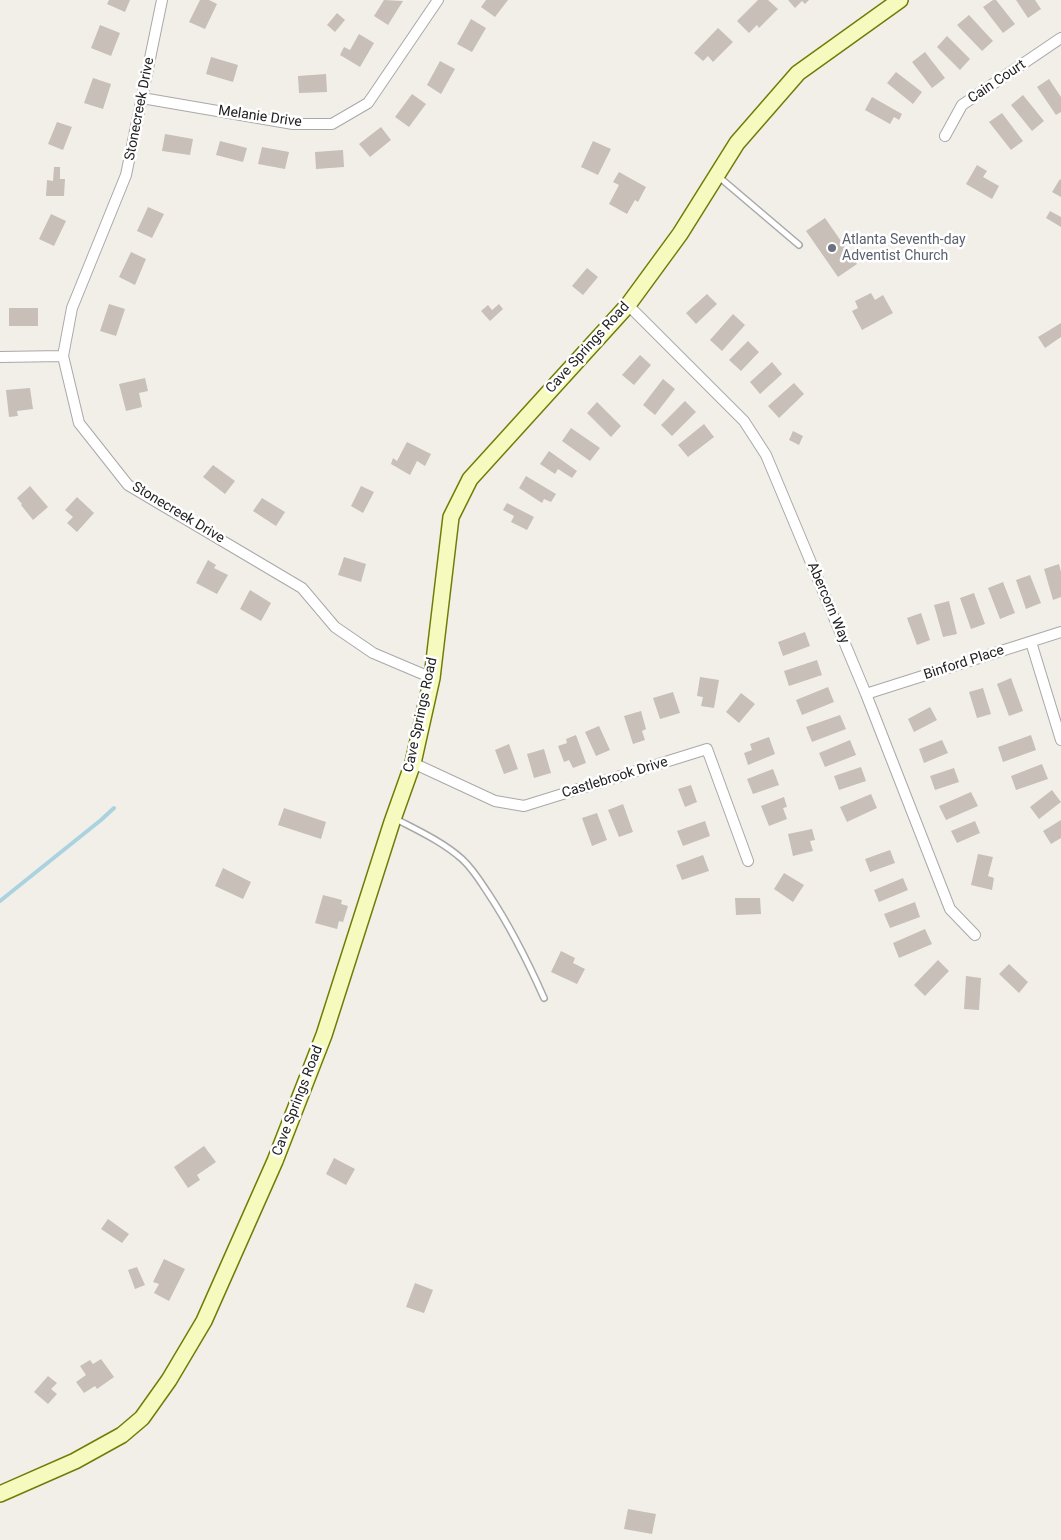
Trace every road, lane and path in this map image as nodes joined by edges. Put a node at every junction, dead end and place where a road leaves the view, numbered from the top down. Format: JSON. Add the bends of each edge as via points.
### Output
{"nodes":[{"id":1,"x":162,"y":0,"type":"edge"},
{"id":2,"x":438,"y":0,"type":"edge"},
{"id":3,"x":900,"y":0,"type":"edge"},
{"id":4,"x":1061,"y":38,"type":"edge"},
{"id":5,"x":142,"y":98,"type":"junction"},
{"id":6,"x":945,"y":136,"type":"dead end"},
{"id":7,"x":717,"y":175,"type":"junction"},
{"id":8,"x":799,"y":245,"type":"dead end"},
{"id":9,"x":628,"y":305,"type":"junction"},
{"id":10,"x":63,"y":356,"type":"junction"},
{"id":11,"x":0,"y":357,"type":"edge"},
{"id":12,"x":1061,"y":632,"type":"edge"},
{"id":13,"x":1031,"y":642,"type":"junction"},
{"id":14,"x":432,"y":678,"type":"junction"},
{"id":15,"x":866,"y":694,"type":"junction"},
{"id":16,"x":1061,"y":740,"type":"edge"},
{"id":17,"x":413,"y":763,"type":"junction"},
{"id":18,"x":394,"y":817,"type":"junction"},
{"id":19,"x":748,"y":861,"type":"dead end"},
{"id":20,"x":975,"y":935,"type":"dead end"},
{"id":21,"x":544,"y":998,"type":"dead end"},
{"id":22,"x":0,"y":1494,"type":"edge"}],
"edges":[{"from":1,"to":5,"type":"street","name":"Stonecreek Drive"},
{"from":2,"to":5,"type":"street","name":"Melanie Drive","via":[[368,103],[332,124],[293,124]]},
{"from":3,"to":7,"type":"street","name":"Cave Springs Road","via":[[798,73],[737,143]]},
{"from":4,"to":6,"type":"street","name":"Cain Court","via":[[962,106]]},
{"from":5,"to":10,"type":"street","name":"Stonecreek Drive","via":[[126,175],[72,308]]},
{"from":7,"to":8,"type":"lane"},
{"from":7,"to":9,"type":"street","name":"Cave Springs Road","via":[[680,234]]},
{"from":9,"to":14,"type":"street","name":"Cave Springs Road","via":[[470,479],[451,517]]},
{"from":9,"to":15,"type":"street","name":"Abercorn Way","via":[[744,421],[766,455]]},
{"from":10,"to":11,"type":"street"},
{"from":10,"to":14,"type":"street","name":"Stonecreek Drive","via":[[79,423],[128,485],[302,588],[335,627],[373,653]]},
{"from":12,"to":13,"type":"street","name":"Binford Place"},
{"from":13,"to":15,"type":"street","name":"Binford Place"},
{"from":13,"to":16,"type":"street"},
{"from":14,"to":17,"type":"street","name":"Cave Springs Road"},
{"from":15,"to":20,"type":"street","name":"Abercorn Way","via":[[950,909]]},
{"from":17,"to":18,"type":"street","name":"Cave Springs Road"},
{"from":17,"to":19,"type":"street","name":"Castlebrook Drive","via":[[495,801],[524,806],[707,749]]},
{"from":18,"to":21,"type":"lane","via":[[440,843],[476,875],[502,914]]},
{"from":18,"to":22,"type":"street","name":"Cave Springs Road","via":[[324,1035],[275,1161],[201,1326],[142,1418],[122,1434],[75,1461]]}]}
